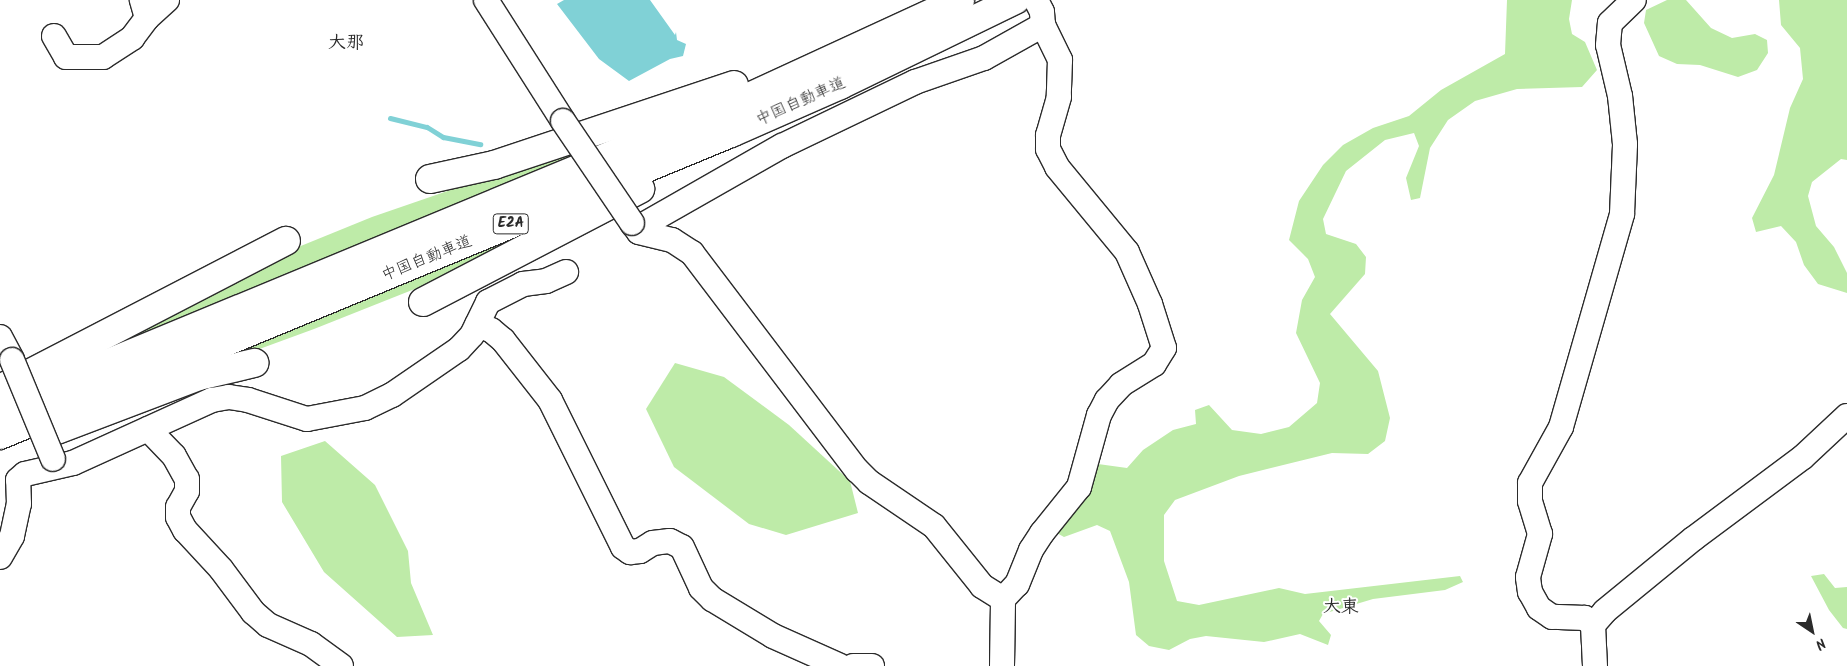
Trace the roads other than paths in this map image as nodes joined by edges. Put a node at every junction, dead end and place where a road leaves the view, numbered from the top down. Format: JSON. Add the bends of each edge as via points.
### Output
{"nodes":[{"id":1,"x":167,"y":0,"type":"edge"},
{"id":2,"x":486,"y":0,"type":"edge"},
{"id":3,"x":960,"y":0,"type":"edge"},
{"id":4,"x":1015,"y":0,"type":"edge"},
{"id":5,"x":1634,"y":0,"type":"edge"},
{"id":6,"x":144,"y":9,"type":"edge"},
{"id":7,"x":1040,"y":12,"type":"edge"},
{"id":8,"x":910,"y":24,"type":"junction"},
{"id":9,"x":54,"y":36,"type":"dead end"},
{"id":10,"x":840,"y":85,"type":"junction"},
{"id":11,"x":430,"y":179,"type":"dead end"},
{"id":12,"x":635,"y":227,"type":"junction"},
{"id":13,"x":286,"y":241,"type":"dead end"},
{"id":14,"x":566,"y":272,"type":"dead end"},
{"id":15,"x":423,"y":302,"type":"dead end"},
{"id":16,"x":477,"y":325,"type":"junction"},
{"id":17,"x":0,"y":337,"type":"edge"},
{"id":18,"x":254,"y":362,"type":"dead end"},
{"id":19,"x":0,"y":389,"type":"edge"},
{"id":20,"x":0,"y":408,"type":"edge"},
{"id":21,"x":1847,"y":416,"type":"edge"},
{"id":22,"x":148,"y":429,"type":"junction"},
{"id":23,"x":0,"y":435,"type":"edge"},
{"id":24,"x":0,"y":453,"type":"edge"},
{"id":25,"x":55,"y":463,"type":"junction"},
{"id":26,"x":0,"y":557,"type":"edge"},
{"id":27,"x":1003,"y":599,"type":"junction"},
{"id":28,"x":1594,"y":625,"type":"junction"},
{"id":29,"x":341,"y":666,"type":"edge"},
{"id":30,"x":840,"y":666,"type":"edge"},
{"id":31,"x":853,"y":666,"type":"edge"},
{"id":32,"x":872,"y":666,"type":"edge"},
{"id":33,"x":1002,"y":666,"type":"edge"},
{"id":34,"x":1595,"y":666,"type":"edge"}],
"edges":[{"from":1,"to":6,"type":"street"},
{"from":2,"to":12,"type":"street","bridge":true},
{"from":3,"to":8,"type":"highway","name":"中国自動車道","number":"E2A"},
{"from":4,"to":10,"type":"highway","name":"中国自動車道","number":"E2A"},
{"from":5,"to":28,"type":"street","via":[[1610,23],[1608,45],[1620,96],[1625,144],[1622,214],[1561,427],[1530,483],[1530,501],[1540,534],[1528,577],[1530,592],[1539,608],[1552,617],[1585,618]]},
{"from":6,"to":9,"type":"street","via":[[132,38],[103,57],[66,57]]},
{"from":7,"to":12,"type":"street","via":[[984,58],[916,82],[782,146],[646,224]]},
{"from":7,"to":27,"type":"street","via":[[1060,60],[1059,97],[1048,135],[1048,149],[1057,168],[1126,252],[1150,304],[1164,348],[1154,364],[1121,385],[1106,400],[1098,415],[1079,487],[1042,533],[1017,584]]},
{"from":8,"to":11,"type":"highway","via":[[854,34],[709,95],[633,121],[494,165]]},
{"from":8,"to":20,"type":"highway","name":"中国自動車道","number":"E2A","via":[[698,120]]},
{"from":10,"to":15,"type":"highway"},
{"from":10,"to":23,"type":"highway","name":"中国自動車道","number":"E2A","via":[[621,179]]},
{"from":12,"to":27,"type":"street","via":[[672,240],[692,253],[856,470],[934,526],[982,586]]},
{"from":13,"to":19,"type":"highway"},
{"from":14,"to":16,"type":"street","via":[[546,281],[523,284],[506,291],[488,302]]},
{"from":16,"to":22,"type":"street","via":[[459,349],[392,395],[365,408],[307,420],[229,397],[212,400]]},
{"from":16,"to":30,"type":"street","via":[[503,340],[550,400],[623,547],[630,552],[640,551],[652,543],[670,542],[682,547],[701,588],[712,599],[773,636]]},
{"from":17,"to":25,"type":"street","bridge":true},
{"from":18,"to":24,"type":"highway","via":[[199,376]]},
{"from":21,"to":28,"type":"street","via":[[1803,456],[1693,539],[1605,612]]},
{"from":22,"to":25,"type":"street"},
{"from":22,"to":29,"type":"street","via":[[186,474],[187,491],[178,507],[178,517],[185,530],[222,569],[253,612],[268,625],[311,644]]},
{"from":25,"to":26,"type":"street","via":[[25,474],[18,480],[19,504],[12,536]]},
{"from":27,"to":33,"type":"street"},
{"from":28,"to":34,"type":"street"},
{"from":31,"to":32,"type":"street"}]}
